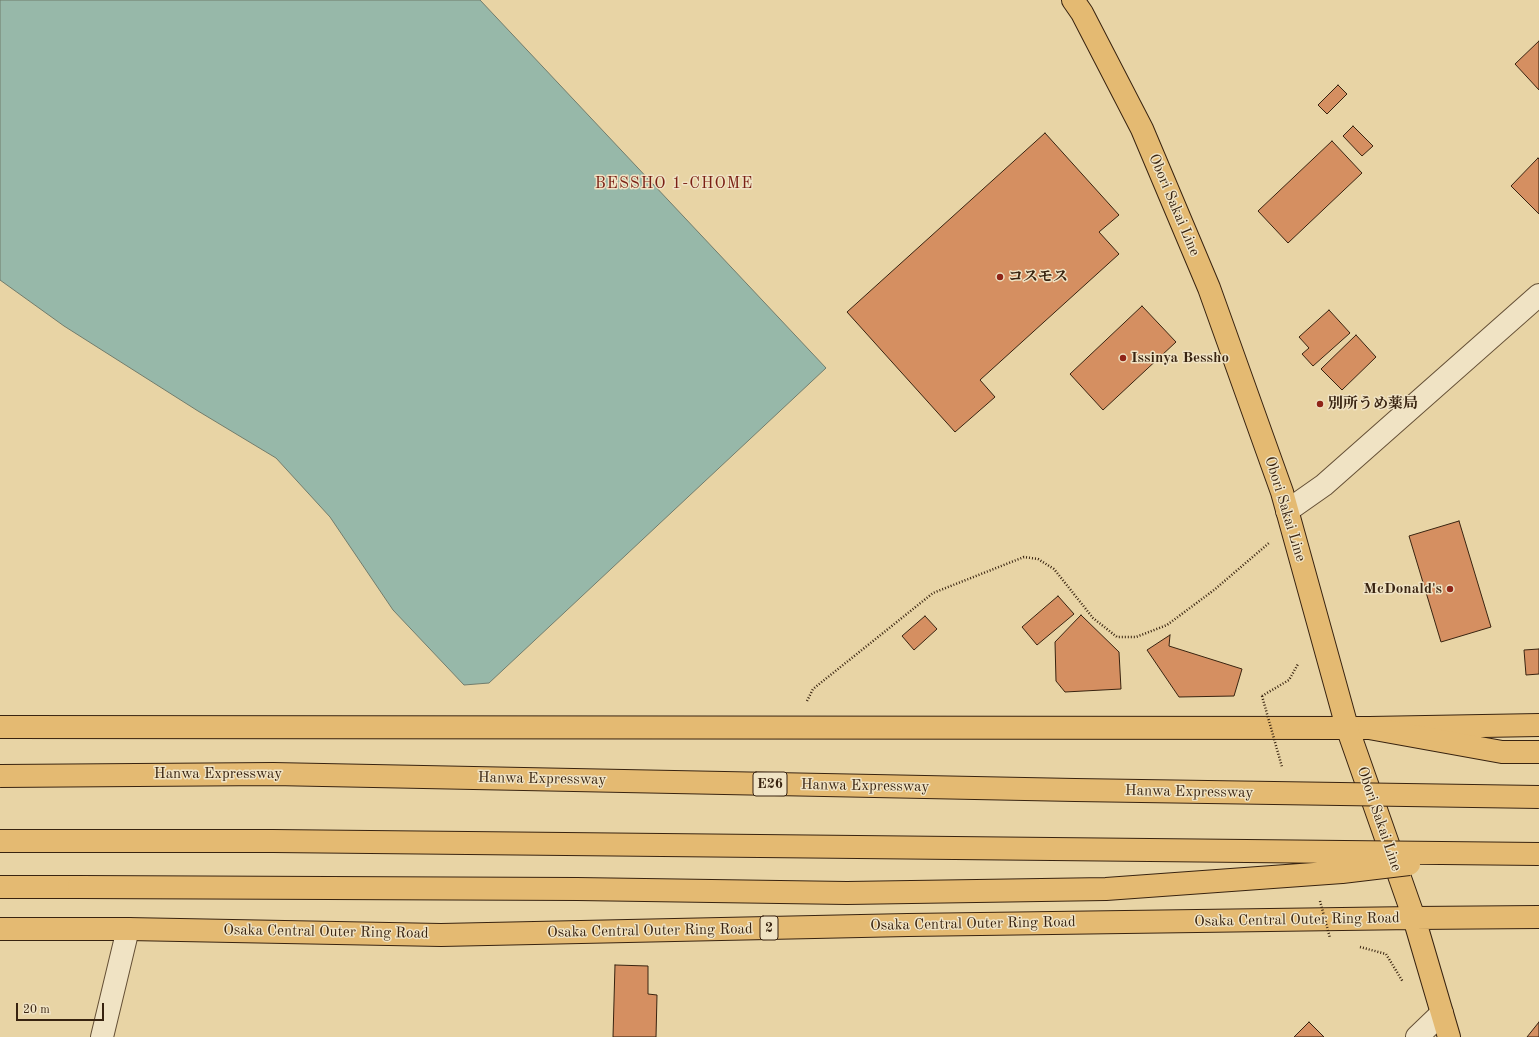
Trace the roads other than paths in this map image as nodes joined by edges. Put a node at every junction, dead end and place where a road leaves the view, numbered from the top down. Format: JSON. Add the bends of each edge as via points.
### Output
{"nodes":[{"id":1,"x":1073,"y":0,"type":"edge"},
{"id":2,"x":1539,"y":295,"type":"edge"},
{"id":3,"x":1287,"y":511,"type":"junction"},
{"id":4,"x":1539,"y":725,"type":"edge"},
{"id":5,"x":0,"y":727,"type":"edge"},
{"id":6,"x":1347,"y":727,"type":"junction"},
{"id":7,"x":1369,"y":728,"type":"junction"},
{"id":8,"x":1539,"y":752,"type":"edge"},
{"id":9,"x":0,"y":776,"type":"edge"},
{"id":10,"x":1539,"y":797,"type":"edge"},
{"id":11,"x":0,"y":841,"type":"edge"},
{"id":12,"x":1496,"y":854,"type":"junction"},
{"id":13,"x":1539,"y":854,"type":"edge"},
{"id":14,"x":0,"y":887,"type":"edge"},
{"id":15,"x":1539,"y":917,"type":"edge"},
{"id":16,"x":1414,"y":918,"type":"junction"},
{"id":17,"x":128,"y":929,"type":"junction"},
{"id":18,"x":0,"y":930,"type":"edge"},
{"id":19,"x":1442,"y":1013,"type":"junction"},
{"id":20,"x":102,"y":1037,"type":"edge"},
{"id":21,"x":1417,"y":1037,"type":"edge"},
{"id":22,"x":1449,"y":1037,"type":"edge"}],
"edges":[{"from":1,"to":3,"type":"main road","name":"Obori Sakai Line","via":[[1142,129],[1206,281]]},
{"from":2,"to":3,"type":"street","via":[[1324,485]]},
{"from":3,"to":6,"type":"main road","name":"Obori Sakai Line"},
{"from":4,"to":7,"type":"main road"},
{"from":5,"to":6,"type":"main road"},
{"from":6,"to":7,"type":"main road"},
{"from":6,"to":16,"type":"main road","name":"Obori Sakai Line"},
{"from":7,"to":8,"type":"main road","via":[[1502,752]]},
{"from":9,"to":10,"type":"main road","name":"Hanwa Expressway","number":"E26","bridge":true,"via":[[273,774]]},
{"from":11,"to":12,"type":"main road","bridge":true,"via":[[273,841]]},
{"from":12,"to":13,"type":"main road","bridge":true},
{"from":12,"to":14,"type":"main road","bridge":true,"via":[[1342,872],[1106,889],[847,893],[577,889]]},
{"from":15,"to":16,"type":"main road","name":"Osaka Central Outer Ring Road","number":"2"},
{"from":16,"to":17,"type":"main road","name":"Osaka Central Outer Ring Road","number":"2","via":[[441,935]]},
{"from":16,"to":19,"type":"main road","name":"Obori Sakai Line"},
{"from":17,"to":18,"type":"main road","name":"Osaka Central Outer Ring Road","number":"2"},
{"from":17,"to":20,"type":"street"},
{"from":19,"to":21,"type":"street"},
{"from":19,"to":22,"type":"main road","name":"Obori Sakai Line"}]}
